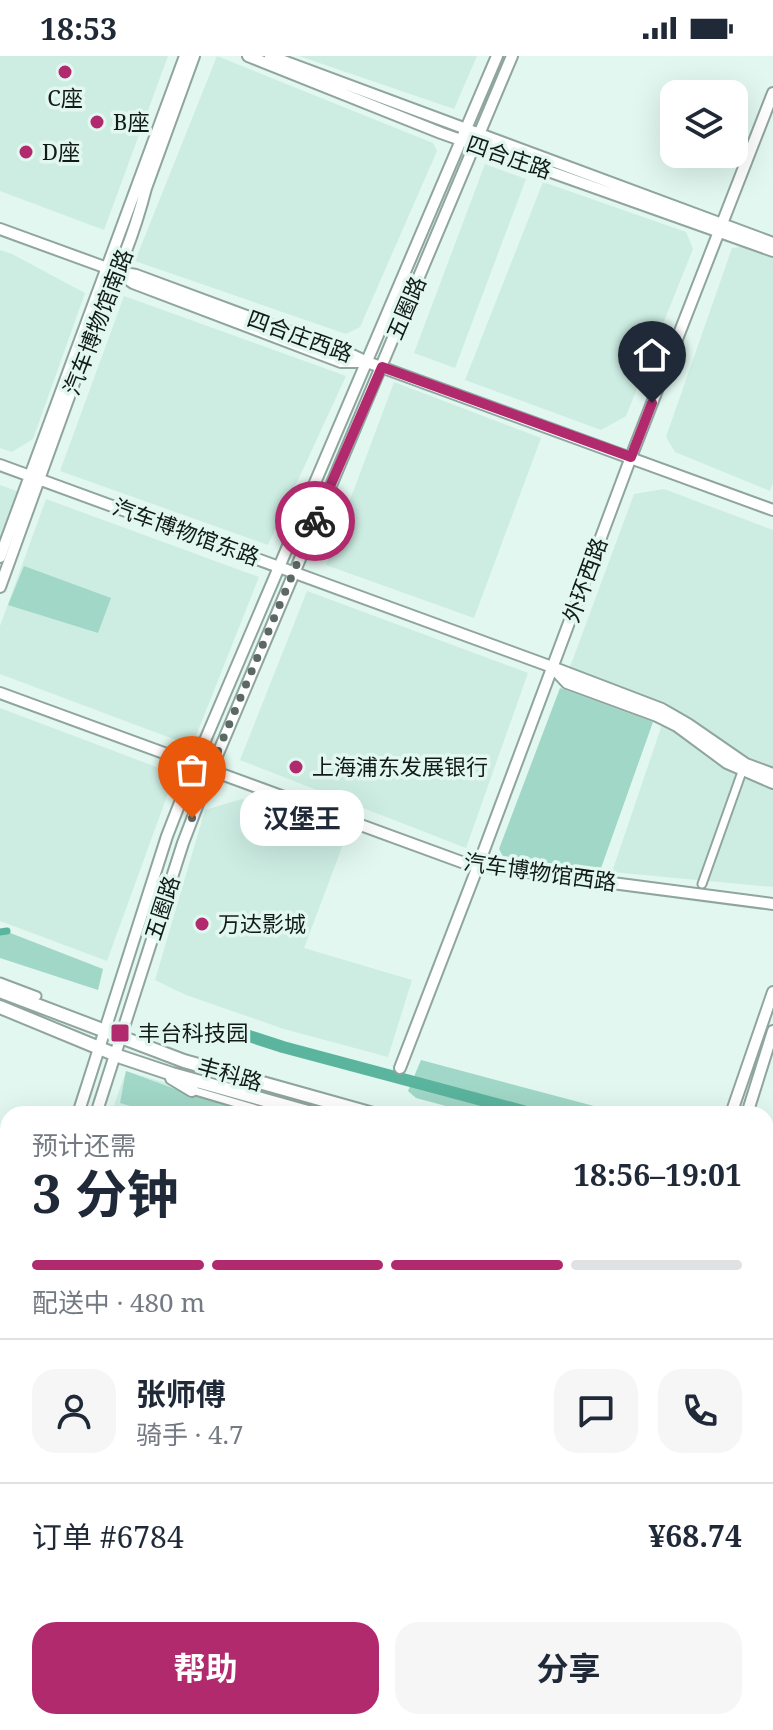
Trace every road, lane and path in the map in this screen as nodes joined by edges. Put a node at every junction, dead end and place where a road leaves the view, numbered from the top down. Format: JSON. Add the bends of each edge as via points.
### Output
{"nodes":[{"id":1,"x":185,"y":56,"type":"edge"},
{"id":2,"x":194,"y":56,"type":"edge"},
{"id":3,"x":248,"y":56,"type":"edge"},
{"id":4,"x":270,"y":56,"type":"edge"},
{"id":5,"x":497,"y":56,"type":"edge"},
{"id":6,"x":512,"y":56,"type":"edge"},
{"id":7,"x":773,"y":93,"type":"edge"},
{"id":8,"x":466,"y":129,"type":"junction"},
{"id":9,"x":479,"y":133,"type":"junction"},
{"id":10,"x":461,"y":140,"type":"junction"},
{"id":11,"x":474,"y":145,"type":"junction"},
{"id":12,"x":0,"y":229,"type":"edge"},
{"id":13,"x":721,"y":229,"type":"junction"},
{"id":14,"x":773,"y":243,"type":"edge"},
{"id":15,"x":773,"y":251,"type":"edge"},
{"id":16,"x":112,"y":270,"type":"junction"},
{"id":17,"x":367,"y":362,"type":"junction"},
{"id":18,"x":382,"y":367,"type":"junction"},
{"id":19,"x":631,"y":457,"type":"junction"},
{"id":20,"x":0,"y":465,"type":"edge"},
{"id":21,"x":35,"y":477,"type":"junction"},
{"id":22,"x":773,"y":510,"type":"edge"},
{"id":23,"x":0,"y":557,"type":"edge"},
{"id":24,"x":280,"y":566,"type":"junction"},
{"id":25,"x":293,"y":572,"type":"junction"},
{"id":26,"x":0,"y":587,"type":"edge"},
{"id":27,"x":552,"y":667,"type":"junction"},
{"id":28,"x":0,"y":693,"type":"edge"},
{"id":29,"x":195,"y":764,"type":"junction"},
{"id":30,"x":744,"y":768,"type":"junction"},
{"id":31,"x":211,"y":770,"type":"junction"},
{"id":32,"x":773,"y":774,"type":"edge"},
{"id":33,"x":773,"y":783,"type":"edge"},
{"id":34,"x":478,"y":866,"type":"junction"},
{"id":35,"x":702,"y":884,"type":"dead end"},
{"id":36,"x":773,"y":904,"type":"edge"},
{"id":37,"x":0,"y":982,"type":"edge"},
{"id":38,"x":0,"y":991,"type":"edge"},
{"id":39,"x":773,"y":992,"type":"edge"},
{"id":40,"x":37,"y":996,"type":"joint"},
{"id":41,"x":0,"y":1007,"type":"edge"},
{"id":42,"x":70,"y":1018,"type":"junction"},
{"id":43,"x":104,"y":1031,"type":"junction"},
{"id":44,"x":773,"y":1031,"type":"edge"},
{"id":45,"x":121,"y":1037,"type":"junction"},
{"id":46,"x":98,"y":1047,"type":"junction"},
{"id":47,"x":115,"y":1054,"type":"junction"},
{"id":48,"x":400,"y":1068,"type":"dead end"},
{"id":49,"x":159,"y":1070,"type":"junction"},
{"id":50,"x":192,"y":1090,"type":"joint"},
{"id":51,"x":80,"y":1106,"type":"edge"},
{"id":52,"x":99,"y":1106,"type":"edge"},
{"id":53,"x":246,"y":1106,"type":"edge"},
{"id":54,"x":287,"y":1106,"type":"edge"},
{"id":55,"x":344,"y":1106,"type":"edge"},
{"id":56,"x":734,"y":1106,"type":"edge"},
{"id":57,"x":750,"y":1106,"type":"edge"}],
"edges":[{"from":1,"to":16,"type":"street","name":"汽车博物馆南路"},
{"from":2,"to":16,"type":"street","name":"汽车博物馆南路","via":[[141,207]]},
{"from":3,"to":10,"type":"street","name":"四合庄路"},
{"from":4,"to":8,"type":"street","name":"四合庄路"},
{"from":5,"to":8,"type":"street","name":"五圈路"},
{"from":6,"to":9,"type":"street","name":"五圈路"},
{"from":7,"to":13,"type":"street","name":"外环西路"},
{"from":8,"to":9,"type":"street","name":"四合庄路"},
{"from":8,"to":10,"type":"street","name":"五圈路"},
{"from":9,"to":11,"type":"street","name":"五圈路"},
{"from":9,"to":13,"type":"street","name":"四合庄路"},
{"from":10,"to":11,"type":"street","name":"四合庄路"},
{"from":10,"to":17,"type":"street","name":"五圈路"},
{"from":11,"to":13,"type":"street","name":"四合庄路"},
{"from":11,"to":18,"type":"street","name":"五圈路"},
{"from":12,"to":16,"type":"street","name":"四合庄西路"},
{"from":13,"to":14,"type":"street","name":"四合庄路"},
{"from":13,"to":15,"type":"street","name":"四合庄路"},
{"from":13,"to":19,"type":"street","name":"外环西路"},
{"from":16,"to":17,"type":"street","name":"四合庄西路","via":[[304,335]]},
{"from":16,"to":21,"type":"street","name":"汽车博物馆南路"},
{"from":17,"to":18,"type":"street","name":"四合庄西路"},
{"from":17,"to":24,"type":"street","name":"五圈路"},
{"from":18,"to":19,"type":"street","name":"四合庄西路"},
{"from":18,"to":25,"type":"street","name":"五圈路"},
{"from":19,"to":22,"type":"street","name":"四合庄西路"},
{"from":19,"to":27,"type":"street","name":"外环西路"},
{"from":20,"to":21,"type":"street","name":"汽车博物馆东路"},
{"from":21,"to":23,"type":"street","name":"汽车博物馆南路"},
{"from":21,"to":24,"type":"street","name":"汽车博物馆东路"},
{"from":21,"to":26,"type":"street","name":"汽车博物馆南路"},
{"from":24,"to":25,"type":"street","name":"汽车博物馆东路"},
{"from":24,"to":29,"type":"street","name":"五圈路"},
{"from":25,"to":27,"type":"street","name":"汽车博物馆东路"},
{"from":25,"to":31,"type":"street","name":"五圈路"},
{"from":27,"to":30,"type":"street","name":"汽车博物馆东路","via":[[567,683],[657,716],[727,763]]},
{"from":27,"to":34,"type":"street","name":"外环西路"},
{"from":28,"to":29,"type":"street","name":"汽车博物馆西路"},
{"from":29,"to":31,"type":"street","name":"汽车博物馆西路"},
{"from":29,"to":43,"type":"street","name":"五圈路"},
{"from":30,"to":32,"type":"street"},
{"from":30,"to":33,"type":"street"},
{"from":30,"to":35,"type":"street"},
{"from":31,"to":34,"type":"street","name":"汽车博物馆西路"},
{"from":31,"to":45,"type":"street","name":"五圈路"},
{"from":34,"to":36,"type":"street","name":"汽车博物馆西路"},
{"from":34,"to":48,"type":"street","name":"外环西路"},
{"from":37,"to":40,"type":"street"},
{"from":38,"to":42,"type":"main road","name":"丰科路"},
{"from":39,"to":56,"type":"street"},
{"from":40,"to":42,"type":"main road"},
{"from":41,"to":46,"type":"main road","name":"丰科路"},
{"from":42,"to":43,"type":"main road","name":"丰科路"},
{"from":43,"to":45,"type":"main road","name":"丰科路"},
{"from":43,"to":46,"type":"street","name":"五圈路"},
{"from":44,"to":57,"type":"street"},
{"from":45,"to":47,"type":"street","name":"五圈路"},
{"from":45,"to":55,"type":"main road","name":"丰科路","via":[[184,1061]]},
{"from":46,"to":47,"type":"main road","name":"丰科路"},
{"from":46,"to":51,"type":"street","name":"五圈路"},
{"from":47,"to":49,"type":"main road","name":"丰科路"},
{"from":47,"to":52,"type":"street","name":"五圈路"},
{"from":49,"to":50,"type":"main road"},
{"from":49,"to":54,"type":"main road","name":"丰科路"},
{"from":50,"to":53,"type":"street","name":"丰科路"}]}
